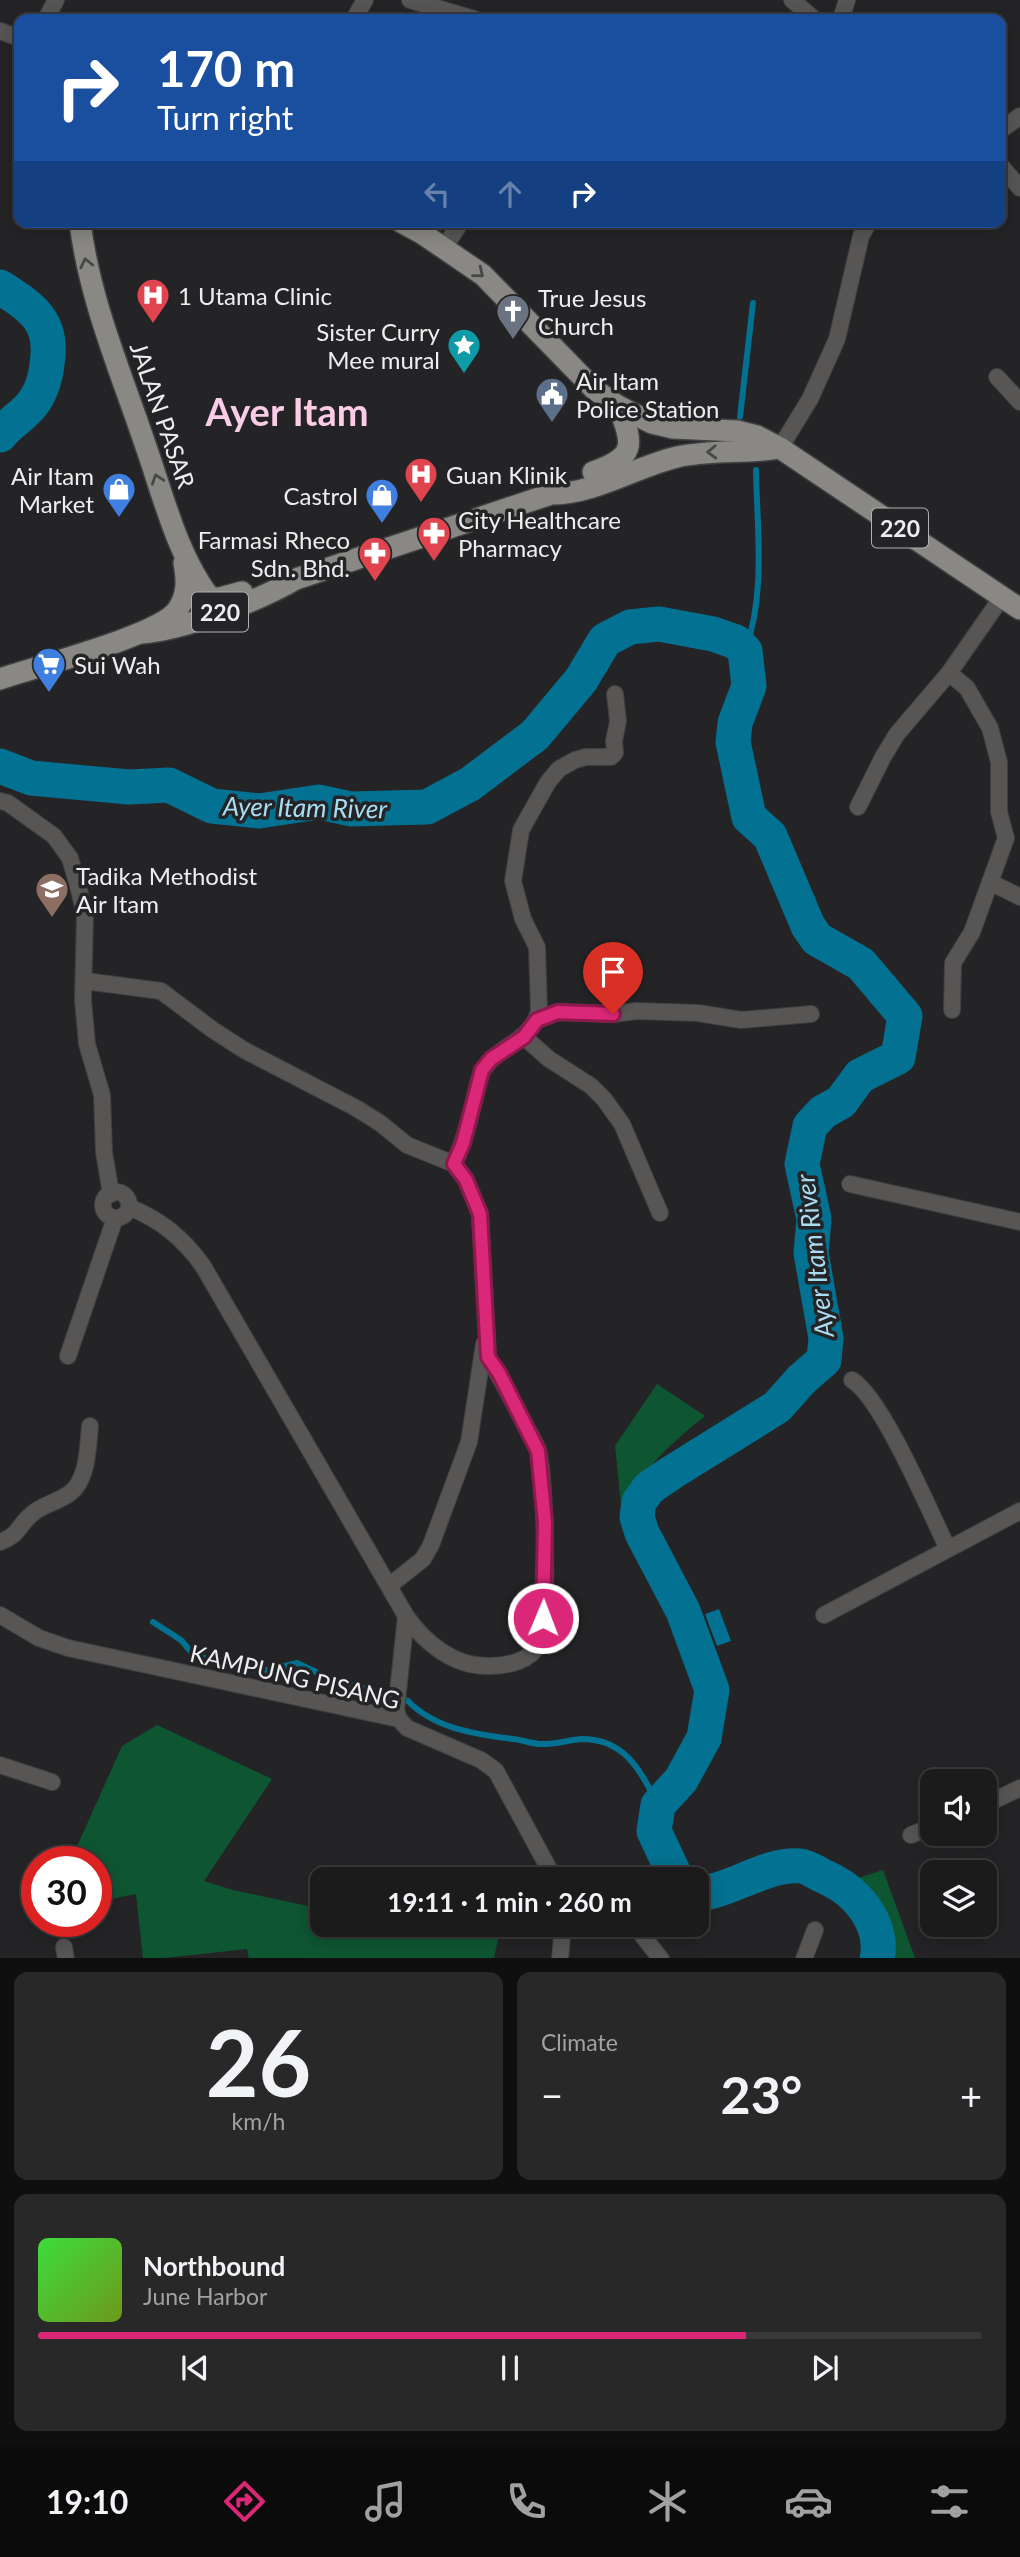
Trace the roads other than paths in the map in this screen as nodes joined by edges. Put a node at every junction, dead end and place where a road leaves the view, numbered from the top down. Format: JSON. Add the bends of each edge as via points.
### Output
{"nodes":[{"id":1,"x":410,"y":0,"type":"edge"},
{"id":2,"x":792,"y":0,"type":"edge"},
{"id":3,"x":457,"y":14,"type":"edge"},
{"id":4,"x":808,"y":14,"type":"edge"},
{"id":5,"x":1006,"y":172,"type":"edge"},
{"id":6,"x":1020,"y":188,"type":"edge"},
{"id":7,"x":81,"y":228,"type":"edge"},
{"id":8,"x":411,"y":228,"type":"edge"},
{"id":9,"x":457,"y":228,"type":"edge"},
{"id":10,"x":863,"y":228,"type":"edge"},
{"id":11,"x":444,"y":248,"type":"junction"},
{"id":12,"x":997,"y":377,"type":"dead end"},
{"id":13,"x":1020,"y":402,"type":"edge"},
{"id":14,"x":618,"y":406,"type":"junction"},
{"id":15,"x":780,"y":448,"type":"junction"},
{"id":16,"x":551,"y":494,"type":"junction"},
{"id":17,"x":180,"y":543,"type":"junction"},
{"id":18,"x":296,"y":579,"type":"junction"},
{"id":19,"x":1002,"y":597,"type":"junction"},
{"id":20,"x":1020,"y":609,"type":"edge"},
{"id":21,"x":141,"y":633,"type":"junction"},
{"id":22,"x":948,"y":673,"type":"junction"},
{"id":23,"x":0,"y":678,"type":"edge"},
{"id":24,"x":615,"y":694,"type":"dead end"},
{"id":25,"x":0,"y":801,"type":"edge"},
{"id":26,"x":858,"y":807,"type":"dead end"},
{"id":27,"x":990,"y":881,"type":"junction"},
{"id":28,"x":1020,"y":897,"type":"edge"},
{"id":29,"x":85,"y":981,"type":"junction"},
{"id":30,"x":952,"y":1010,"type":"dead end"},
{"id":31,"x":811,"y":1014,"type":"dead end"},
{"id":32,"x":537,"y":1020,"type":"junction"},
{"id":33,"x":524,"y":1037,"type":"junction"},
{"id":34,"x":454,"y":1164,"type":"junction"},
{"id":35,"x":850,"y":1184,"type":"dead end"},
{"id":36,"x":111,"y":1194,"type":"junction"},
{"id":37,"x":129,"y":1207,"type":"junction"},
{"id":38,"x":660,"y":1213,"type":"dead end"},
{"id":39,"x":115,"y":1218,"type":"junction"},
{"id":40,"x":1020,"y":1222,"type":"edge"},
{"id":41,"x":485,"y":1335,"type":"junction"},
{"id":42,"x":68,"y":1356,"type":"dead end"},
{"id":43,"x":852,"y":1380,"type":"dead end"},
{"id":44,"x":90,"y":1426,"type":"dead end"},
{"id":45,"x":1020,"y":1511,"type":"edge"},
{"id":46,"x":0,"y":1542,"type":"edge"},
{"id":47,"x":948,"y":1549,"type":"junction"},
{"id":48,"x":389,"y":1586,"type":"junction"},
{"id":49,"x":0,"y":1615,"type":"edge"},
{"id":50,"x":824,"y":1615,"type":"dead end"},
{"id":51,"x":406,"y":1616,"type":"junction"},
{"id":52,"x":398,"y":1704,"type":"junction"},
{"id":53,"x":0,"y":1765,"type":"edge"},
{"id":54,"x":52,"y":1782,"type":"dead end"},
{"id":55,"x":1020,"y":1788,"type":"edge"},
{"id":56,"x":997,"y":1799,"type":"edge"},
{"id":57,"x":997,"y":1803,"type":"edge"},
{"id":58,"x":1020,"y":1805,"type":"edge"},
{"id":59,"x":920,"y":1831,"type":"edge"},
{"id":60,"x":911,"y":1835,"type":"dead end"},
{"id":61,"x":548,"y":1867,"type":"edge"},
{"id":62,"x":815,"y":1930,"type":"dead end"},
{"id":63,"x":562,"y":1937,"type":"edge"},
{"id":64,"x":644,"y":1937,"type":"edge"},
{"id":65,"x":560,"y":1958,"type":"edge"},
{"id":66,"x":661,"y":1958,"type":"edge"},
{"id":67,"x":804,"y":1958,"type":"edge"}],
"edges":[{"from":1,"to":3,"type":"street"},
{"from":2,"to":4,"type":"street"},
{"from":5,"to":6,"type":"street"},
{"from":17,"to":7,"type":"main road","name":"JALAN PASAR","one_way":true,"via":[[102,318]]},
{"from":8,"to":11,"type":"main road"},
{"from":9,"to":11,"type":"street"},
{"from":10,"to":15,"type":"street","via":[[837,339],[810,399]]},
{"from":11,"to":14,"type":"main road","one_way":true,"via":[[483,275],[593,389]]},
{"from":12,"to":13,"type":"street"},
{"from":14,"to":15,"type":"main road","via":[[652,423],[737,431]]},
{"from":14,"to":16,"type":"main road","via":[[628,431],[628,447],[621,460],[566,482]]},
{"from":15,"to":16,"type":"main road","number":"220","one_way":true,"via":[[750,453],[705,451],[571,494]]},
{"from":15,"to":19,"type":"main road","number":"220"},
{"from":16,"to":18,"type":"main road","number":"220"},
{"from":17,"to":18,"type":"main road","name":"JALAN PASAR","number":"220","via":[[210,598]]},
{"from":17,"to":21,"type":"main road","name":"JALAN PASAR","via":[[187,588],[178,609]]},
{"from":18,"to":21,"type":"main road","number":"220","via":[[273,593],[162,632]]},
{"from":19,"to":20,"type":"main road","number":"220"},
{"from":19,"to":22,"type":"street"},
{"from":21,"to":23,"type":"main road","number":"220"},
{"from":22,"to":26,"type":"street","via":[[897,734]]},
{"from":22,"to":27,"type":"street","via":[[974,698],[990,728],[999,762],[999,812],[1006,838]]},
{"from":24,"to":32,"type":"street","via":[[615,753],[575,760],[559,769],[521,830],[513,881],[523,919],[537,947]]},
{"from":25,"to":29,"type":"street","via":[[54,836],[70,858],[85,915]]},
{"from":27,"to":28,"type":"street"},
{"from":27,"to":30,"type":"street","via":[[972,932],[953,963]]},
{"from":29,"to":34,"type":"street","via":[[161,991],[244,1050],[356,1108],[407,1145]]},
{"from":29,"to":36,"type":"street","via":[[87,1044],[102,1095]]},
{"from":31,"to":32,"type":"street","via":[[741,1020],[698,1013],[558,1012]]},
{"from":32,"to":33,"type":"street"},
{"from":33,"to":34,"type":"street","via":[[482,1070]]},
{"from":33,"to":38,"type":"street","via":[[604,1099],[622,1124]]},
{"from":34,"to":41,"type":"street","via":[[480,1214]]},
{"from":35,"to":40,"type":"street"},
{"from":36,"to":37,"type":"street","via":[[125,1195]]},
{"from":36,"to":39,"type":"street","via":[[104,1200],[104,1209]]},
{"from":37,"to":39,"type":"street","via":[[125,1215]]},
{"from":37,"to":48,"type":"street","via":[[184,1240],[203,1266]]},
{"from":39,"to":42,"type":"street"},
{"from":41,"to":48,"type":"street","via":[[469,1442],[436,1531],[423,1559]]},
{"from":41,"to":51,"type":"street","via":[[488,1357],[538,1451],[545,1523],[543,1631],[536,1649],[520,1661],[481,1667],[439,1650]]},
{"from":43,"to":47,"type":"street","via":[[863,1387],[891,1433]]},
{"from":44,"to":46,"type":"street","via":[[79,1483],[71,1493],[30,1515],[19,1532]]},
{"from":45,"to":47,"type":"street"},
{"from":47,"to":50,"type":"street"},
{"from":48,"to":51,"type":"street"},
{"from":49,"to":52,"type":"street","name":"KAMPUNG PISANG","via":[[39,1638],[68,1648]]},
{"from":51,"to":52,"type":"street"},
{"from":52,"to":61,"type":"street","name":"KAMPUNG PISANG","via":[[407,1728],[496,1771]]},
{"from":53,"to":54,"type":"street"},
{"from":55,"to":56,"type":"street"},
{"from":57,"to":58,"type":"street"},
{"from":59,"to":60,"type":"street"},
{"from":62,"to":67,"type":"street"},
{"from":63,"to":65,"type":"street"},
{"from":64,"to":66,"type":"street"}]}
